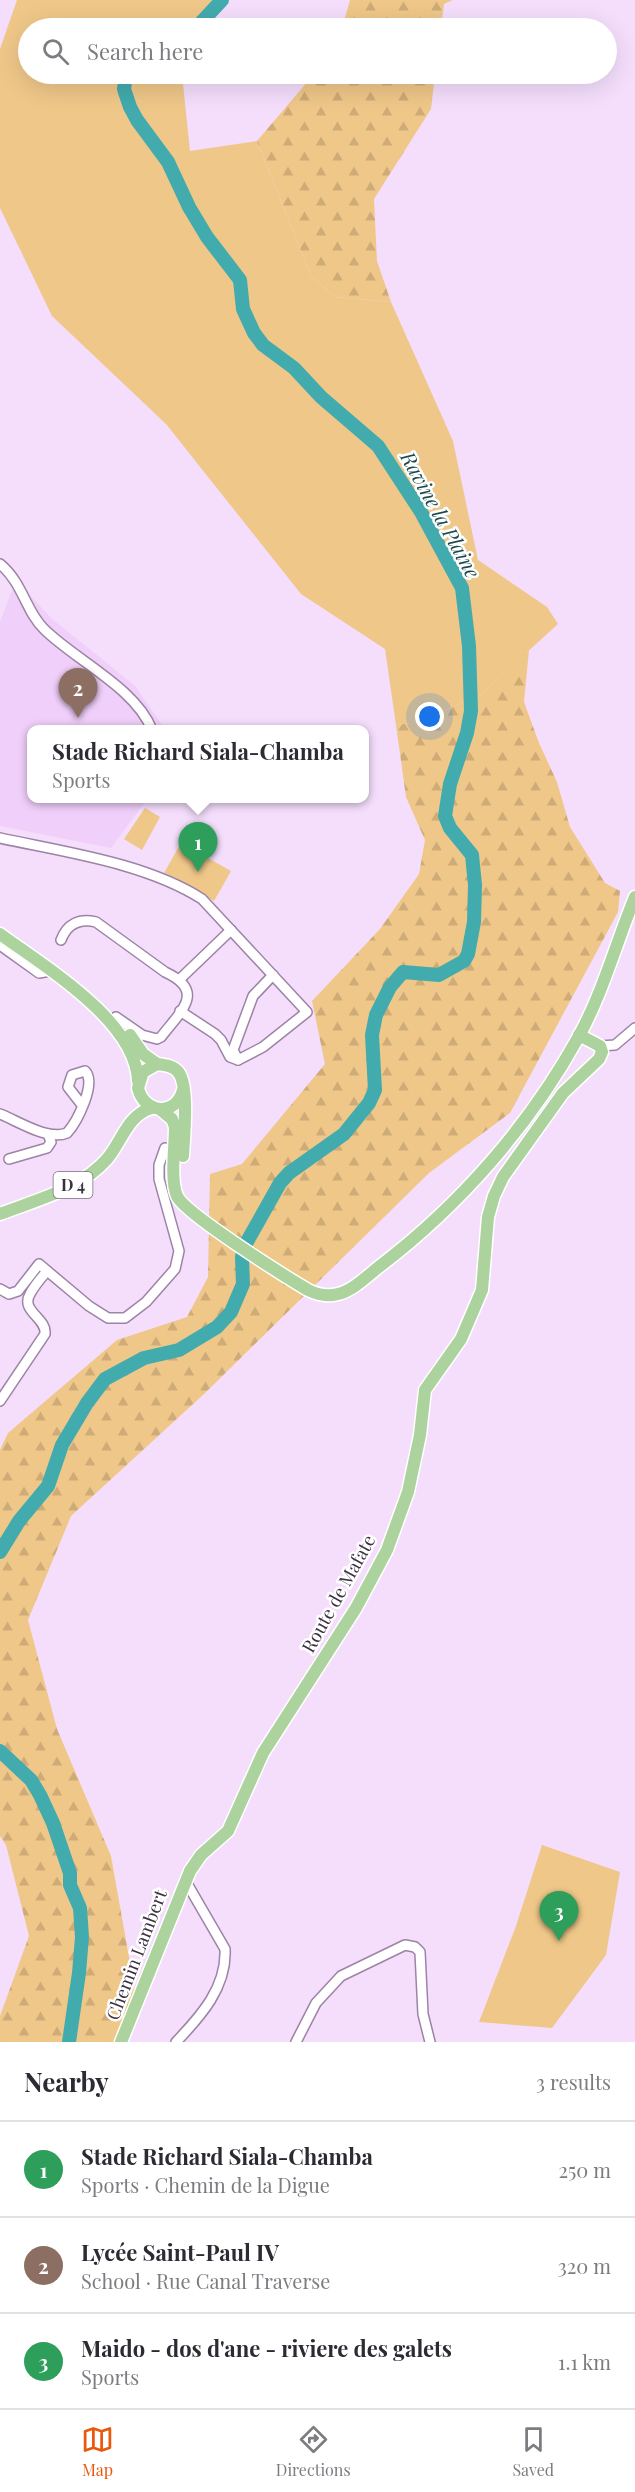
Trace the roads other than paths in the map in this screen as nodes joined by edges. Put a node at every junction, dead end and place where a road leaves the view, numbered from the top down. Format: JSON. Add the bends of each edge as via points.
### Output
{"nodes":[{"id":1,"x":0,"y":564,"type":"edge"},
{"id":2,"x":149,"y":725,"type":"edge"},
{"id":3,"x":0,"y":838,"type":"edge"},
{"id":4,"x":635,"y":897,"type":"edge"},
{"id":5,"x":0,"y":925,"type":"edge"},
{"id":6,"x":231,"y":930,"type":"junction"},
{"id":7,"x":0,"y":934,"type":"edge"},
{"id":8,"x":61,"y":940,"type":"dead end"},
{"id":9,"x":0,"y":945,"type":"edge"},
{"id":10,"x":50,"y":971,"type":"junction"},
{"id":11,"x":273,"y":975,"type":"junction"},
{"id":12,"x":180,"y":979,"type":"junction"},
{"id":13,"x":180,"y":1011,"type":"junction"},
{"id":14,"x":116,"y":1017,"type":"junction"},
{"id":15,"x":635,"y":1028,"type":"edge"},
{"id":16,"x":579,"y":1035,"type":"junction"},
{"id":17,"x":600,"y":1047,"type":"junction"},
{"id":18,"x":230,"y":1052,"type":"junction"},
{"id":19,"x":157,"y":1064,"type":"junction"},
{"id":20,"x":138,"y":1090,"type":"junction"},
{"id":21,"x":183,"y":1090,"type":"junction"},
{"id":22,"x":82,"y":1104,"type":"dead end"},
{"id":23,"x":156,"y":1109,"type":"junction"},
{"id":24,"x":0,"y":1114,"type":"edge"},
{"id":25,"x":126,"y":1129,"type":"junction"},
{"id":26,"x":184,"y":1131,"type":"junction"},
{"id":27,"x":48,"y":1134,"type":"junction"},
{"id":28,"x":168,"y":1143,"type":"junction"},
{"id":29,"x":9,"y":1159,"type":"dead end"},
{"id":30,"x":0,"y":1214,"type":"edge"},
{"id":31,"x":194,"y":1214,"type":"junction"},
{"id":32,"x":47,"y":1271,"type":"junction"},
{"id":33,"x":0,"y":1289,"type":"edge"},
{"id":34,"x":0,"y":1401,"type":"edge"},
{"id":35,"x":185,"y":1880,"type":"junction"},
{"id":36,"x":122,"y":2042,"type":"edge"},
{"id":37,"x":176,"y":2042,"type":"edge"},
{"id":38,"x":296,"y":2042,"type":"edge"},
{"id":39,"x":430,"y":2042,"type":"edge"}],
"edges":[{"from":1,"to":2,"type":"street","via":[[16,580],[42,628],[127,695]]},
{"from":3,"to":6,"type":"street","via":[[123,866],[188,890],[202,898]]},
{"from":4,"to":16,"type":"main road","via":[[608,973]]},
{"from":5,"to":14,"type":"main road"},
{"from":6,"to":11,"type":"street"},
{"from":6,"to":12,"type":"street"},
{"from":7,"to":10,"type":"main road","number":"D 4"},
{"from":8,"to":12,"type":"street","via":[[74,923],[96,922]]},
{"from":9,"to":10,"type":"street","via":[[39,973]]},
{"from":10,"to":20,"type":"main road","number":"D 4","via":[[97,1008],[122,1036],[136,1062]]},
{"from":11,"to":18,"type":"street","via":[[253,996]]},
{"from":11,"to":18,"type":"street","via":[[307,1012],[263,1047],[238,1060]]},
{"from":12,"to":13,"type":"street","via":[[188,995]]},
{"from":13,"to":14,"type":"street","via":[[157,1039],[142,1035]]},
{"from":13,"to":18,"type":"street","via":[[215,1034]]},
{"from":14,"to":19,"type":"main road","via":[[143,1054]]},
{"from":15,"to":17,"type":"street","via":[[615,1045]]},
{"from":16,"to":17,"type":"main road"},
{"from":16,"to":31,"type":"main road","via":[[543,1093],[476,1180],[397,1253],[349,1290],[319,1295]]},
{"from":17,"to":35,"type":"main road","name":"Route de Mafate","via":[[599,1059],[554,1104],[494,1196],[488,1216],[482,1290],[461,1339],[426,1389],[408,1492],[387,1550],[356,1608],[263,1752],[228,1831],[201,1855]]},
{"from":19,"to":20,"type":"main road","via":[[143,1072]]},
{"from":19,"to":21,"type":"main road","via":[[173,1068],[183,1082]]},
{"from":20,"to":23,"type":"main road","via":[[145,1103]]},
{"from":20,"to":25,"type":"main road","number":"D 4"},
{"from":21,"to":23,"type":"main road","via":[[169,1109]]},
{"from":21,"to":26,"type":"main road"},
{"from":22,"to":27,"type":"street","via":[[78,1119],[67,1133]]},
{"from":23,"to":25,"type":"main road","number":"D 4","via":[[137,1114]]},
{"from":23,"to":28,"type":"main road","via":[[174,1122]]},
{"from":24,"to":27,"type":"street"},
{"from":25,"to":30,"type":"main road","number":"D 4","via":[[92,1173],[62,1190]]},
{"from":26,"to":28,"type":"street"},
{"from":26,"to":31,"type":"main road","via":[[182,1187]]},
{"from":27,"to":29,"type":"street","via":[[51,1142],[47,1148]]},
{"from":28,"to":31,"type":"main road","via":[[176,1194]]},
{"from":28,"to":32,"type":"street","via":[[159,1165],[159,1179],[179,1251],[175,1269],[146,1302],[125,1318],[108,1318]]},
{"from":32,"to":33,"type":"street","via":[[39,1264],[18,1291],[9,1294]]},
{"from":32,"to":34,"type":"street","via":[[27,1302],[44,1324],[45,1334]]},
{"from":35,"to":36,"type":"main road","name":"Chemin Lambert"},
{"from":35,"to":37,"type":"street","via":[[225,1949],[226,1958],[206,2009]]},
{"from":38,"to":39,"type":"street","via":[[316,2003],[341,1976],[405,1946],[420,1952],[423,2014]]}]}
